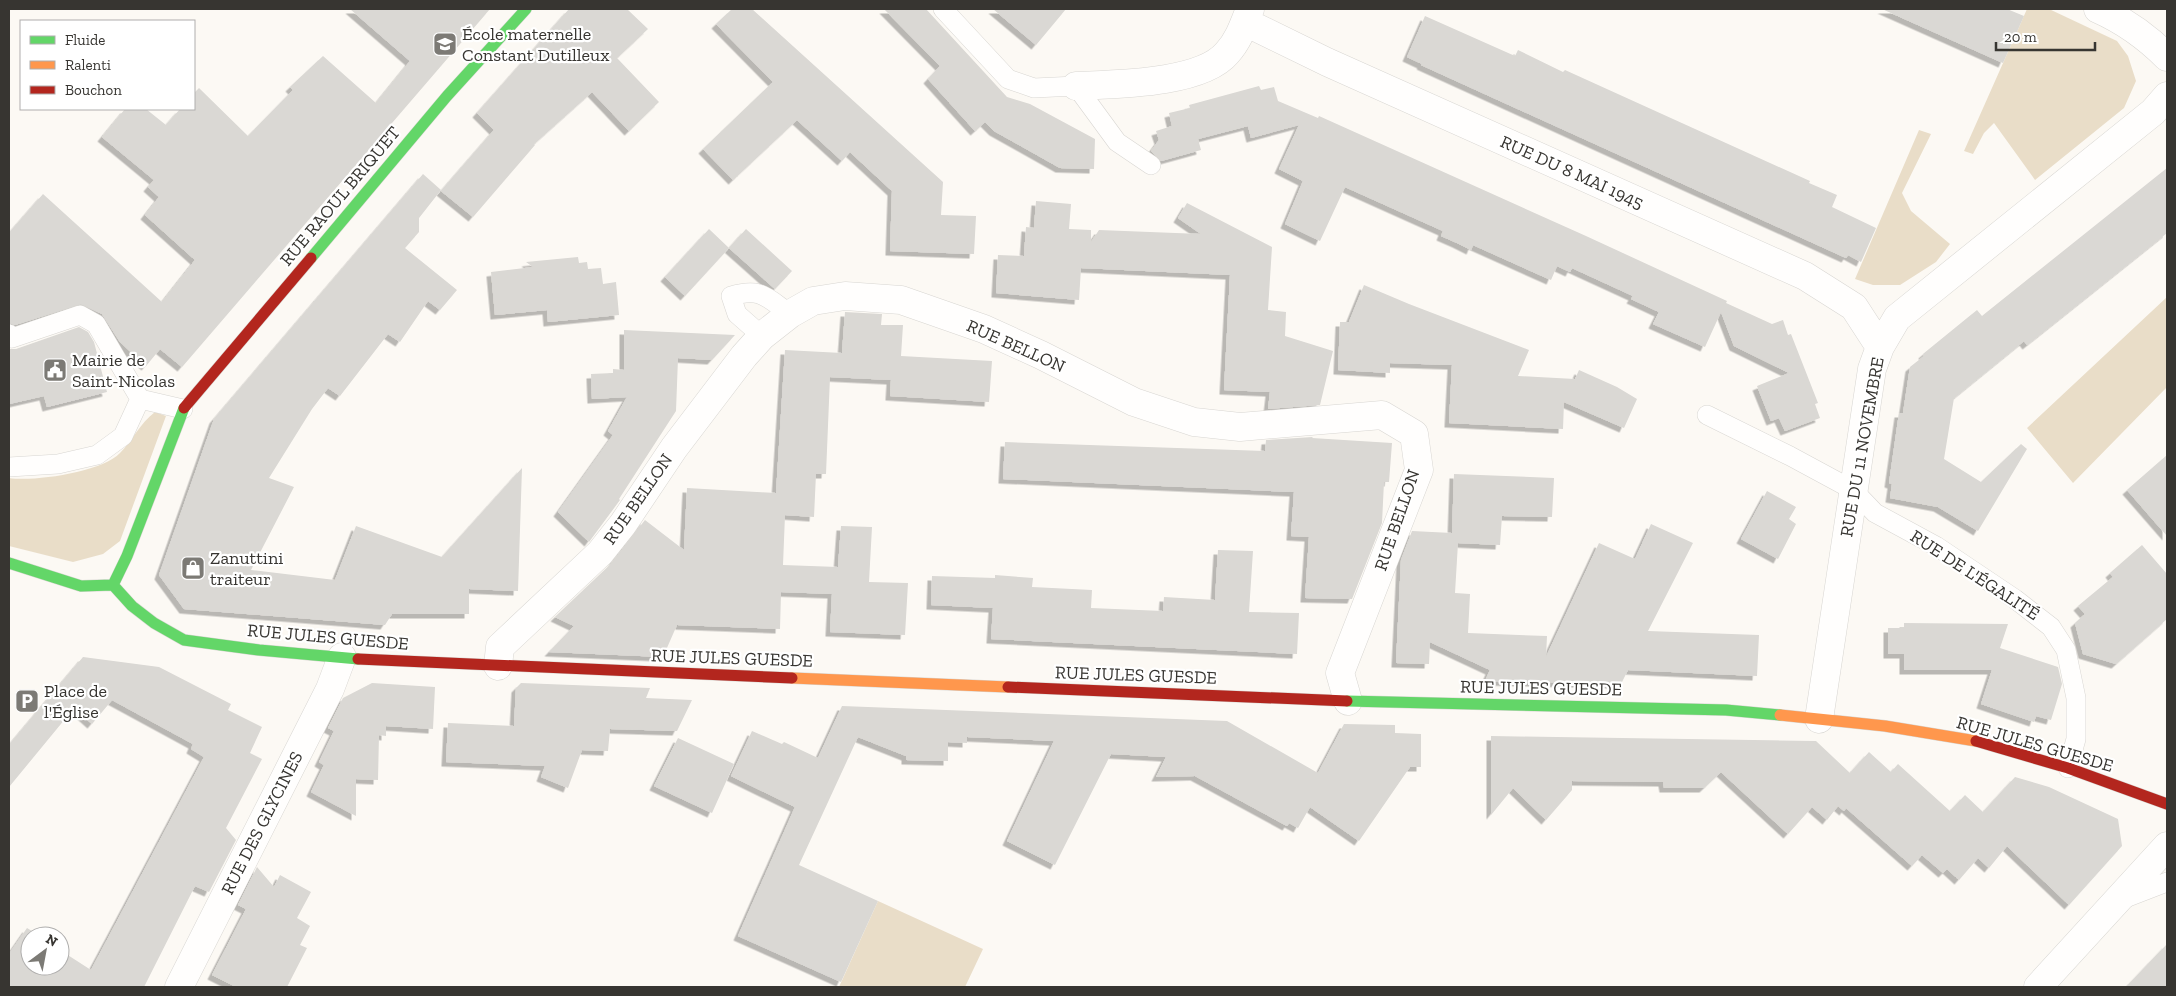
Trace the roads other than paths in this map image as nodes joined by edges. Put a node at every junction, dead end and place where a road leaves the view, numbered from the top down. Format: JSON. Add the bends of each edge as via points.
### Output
{"nodes":[{"id":1,"x":526,"y":9,"type":"edge"},
{"id":2,"x":943,"y":9,"type":"edge"},
{"id":3,"x":2098,"y":9,"type":"edge"},
{"id":4,"x":1247,"y":16,"type":"edge"},
{"id":5,"x":2167,"y":57,"type":"edge"},
{"id":6,"x":1076,"y":86,"type":"junction"},
{"id":7,"x":2167,"y":96,"type":"edge"},
{"id":8,"x":1151,"y":165,"type":"dead end"},
{"id":9,"x":801,"y":307,"type":"junction"},
{"id":10,"x":9,"y":334,"type":"edge"},
{"id":11,"x":762,"y":336,"type":"junction"},
{"id":12,"x":1880,"y":347,"type":"junction"},
{"id":13,"x":140,"y":399,"type":"junction"},
{"id":14,"x":183,"y":409,"type":"junction"},
{"id":15,"x":1707,"y":415,"type":"dead end"},
{"id":16,"x":9,"y":467,"type":"edge"},
{"id":17,"x":1853,"y":490,"type":"junction"},
{"id":18,"x":9,"y":563,"type":"edge"},
{"id":19,"x":113,"y":585,"type":"junction"},
{"id":20,"x":342,"y":657,"type":"junction"},
{"id":21,"x":498,"y":666,"type":"junction"},
{"id":22,"x":1348,"y":701,"type":"junction"},
{"id":23,"x":1819,"y":719,"type":"junction"},
{"id":24,"x":2068,"y":768,"type":"junction"},
{"id":25,"x":2167,"y":804,"type":"edge"},
{"id":26,"x":2167,"y":846,"type":"edge"},
{"id":27,"x":2167,"y":882,"type":"edge"},
{"id":28,"x":2117,"y":901,"type":"junction"},
{"id":29,"x":179,"y":987,"type":"edge"},
{"id":30,"x":2038,"y":987,"type":"edge"}],
"edges":[{"from":1,"to":14,"type":"street","name":"RUE RAOUL BRIQUET","via":[[447,96]]},
{"from":2,"to":6,"type":"lane","via":[[1008,79],[1034,88]]},
{"from":3,"to":5,"type":"street","via":[[2120,19],[2150,40]]},
{"from":4,"to":6,"type":"street","via":[[1237,40],[1226,55],[1207,68],[1138,83]]},
{"from":4,"to":12,"type":"street","name":"RUE DU 8 MAI 1945","via":[[1327,62],[1806,276],[1854,307]]},
{"from":6,"to":8,"type":"lane","via":[[1117,142]]},
{"from":7,"to":12,"type":"street","name":"RUE DU 11 NOVEMBRE","via":[[2153,112],[1897,318]]},
{"from":9,"to":11,"type":"street","name":"RUE BELLON"},
{"from":9,"to":11,"type":"lane","via":[[762,293],[747,291],[731,296],[737,314]]},
{"from":9,"to":22,"type":"street","name":"RUE BELLON","via":[[845,296],[901,300],[984,329],[1134,402],[1194,422],[1240,427],[1382,416],[1414,434],[1419,470],[1340,673]]},
{"from":10,"to":13,"type":"lane","via":[[12,338],[80,314],[96,324]]},
{"from":11,"to":21,"type":"street","name":"RUE BELLON","via":[[713,395],[600,553],[500,647]]},
{"from":12,"to":17,"type":"street","name":"RUE DU 11 NOVEMBRE","via":[[1872,368]]},
{"from":13,"to":14,"type":"lane"},
{"from":13,"to":16,"type":"lane","via":[[124,436],[97,455],[58,464]]},
{"from":14,"to":19,"type":"street","name":"RUE RAOUL BRIQUET"},
{"from":15,"to":17,"type":"lane","name":"RUE DE L'ÉGALITÉ"},
{"from":17,"to":23,"type":"street","name":"RUE DU 11 NOVEMBRE"},
{"from":17,"to":24,"type":"lane","name":"RUE DE L'ÉGALITÉ","via":[[1875,513],[1936,546],[2051,627],[2066,650],[2076,698],[2076,739]]},
{"from":18,"to":19,"type":"street","via":[[81,586]]},
{"from":19,"to":20,"type":"street","name":"RUE JULES GUESDE","via":[[132,606],[184,640]]},
{"from":20,"to":21,"type":"street","name":"RUE JULES GUESDE"},
{"from":20,"to":29,"type":"street","name":"RUE DES GLYCINES","via":[[330,689]]},
{"from":21,"to":22,"type":"street","name":"RUE JULES GUESDE"},
{"from":22,"to":23,"type":"street","name":"RUE JULES GUESDE","via":[[1726,710]]},
{"from":23,"to":24,"type":"street","name":"RUE JULES GUESDE","via":[[1975,741]]},
{"from":24,"to":25,"type":"street","name":"RUE JULES GUESDE"},
{"from":26,"to":28,"type":"street"},
{"from":27,"to":28,"type":"lane"},
{"from":28,"to":30,"type":"street"}]}
